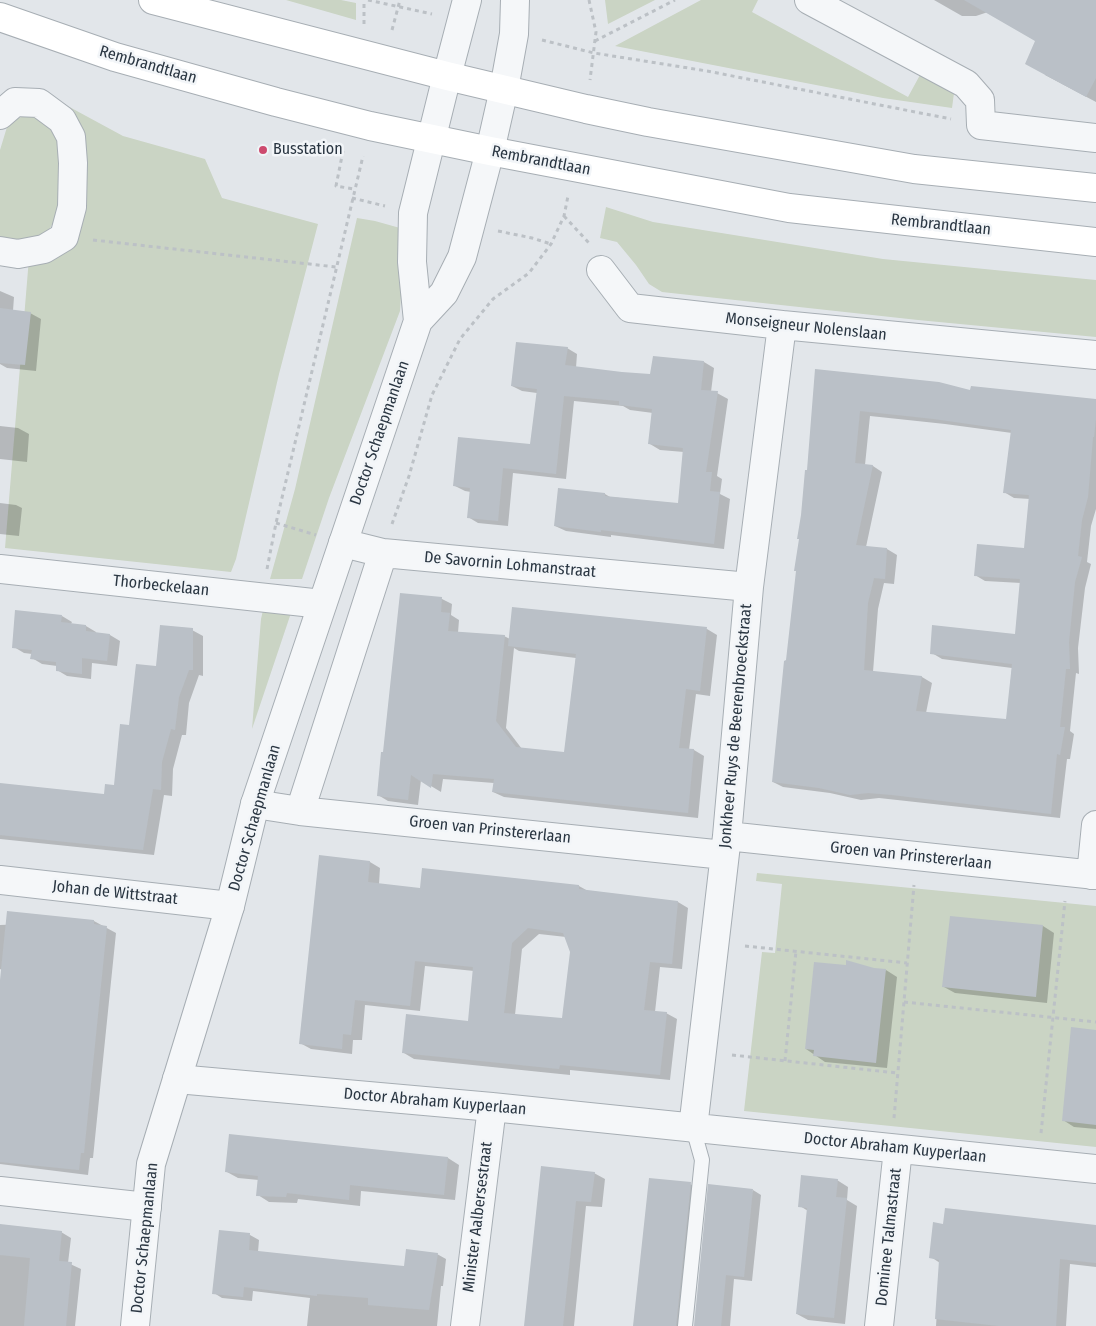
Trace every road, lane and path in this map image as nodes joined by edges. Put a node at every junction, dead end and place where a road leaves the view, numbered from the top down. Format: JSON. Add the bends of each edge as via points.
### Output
{"nodes":[{"id":1,"x":153,"y":0,"type":"edge"},
{"id":2,"x":368,"y":0,"type":"edge"},
{"id":3,"x":400,"y":0,"type":"edge"},
{"id":4,"x":516,"y":0,"type":"edge"},
{"id":5,"x":589,"y":0,"type":"edge"},
{"id":6,"x":675,"y":0,"type":"edge"},
{"id":7,"x":809,"y":0,"type":"edge"},
{"id":8,"x":398,"y":8,"type":"junction"},
{"id":9,"x":465,"y":10,"type":"edge"},
{"id":10,"x":0,"y":17,"type":"edge"},
{"id":11,"x":514,"y":34,"type":"junction"},
{"id":12,"x":595,"y":41,"type":"junction"},
{"id":13,"x":594,"y":53,"type":"junction"},
{"id":14,"x":387,"y":60,"type":"junction"},
{"id":15,"x":447,"y":76,"type":"junction"},
{"id":16,"x":504,"y":89,"type":"junction"},
{"id":17,"x":0,"y":115,"type":"edge"},
{"id":18,"x":981,"y":125,"type":"junction"},
{"id":19,"x":370,"y":126,"type":"junction"},
{"id":20,"x":1096,"y":138,"type":"edge"},
{"id":21,"x":432,"y":139,"type":"junction"},
{"id":22,"x":490,"y":151,"type":"junction"},
{"id":23,"x":1096,"y":188,"type":"edge"},
{"id":24,"x":564,"y":216,"type":"dead end"},
{"id":25,"x":64,"y":237,"type":"junction"},
{"id":26,"x":1096,"y":242,"type":"edge"},
{"id":27,"x":551,"y":244,"type":"dead end"},
{"id":28,"x":0,"y":250,"type":"edge"},
{"id":29,"x":336,"y":267,"type":"junction"},
{"id":30,"x":601,"y":270,"type":"joint"},
{"id":31,"x":418,"y":321,"type":"junction"},
{"id":32,"x":782,"y":325,"type":"junction"},
{"id":33,"x":1096,"y":355,"type":"edge"},
{"id":34,"x":276,"y":523,"type":"junction"},
{"id":35,"x":342,"y":543,"type":"junction"},
{"id":36,"x":383,"y":553,"type":"junction"},
{"id":37,"x":0,"y":569,"type":"edge"},
{"id":38,"x":749,"y":587,"type":"junction"},
{"id":39,"x":262,"y":596,"type":"junction"},
{"id":40,"x":322,"y":604,"type":"junction"},
{"id":41,"x":255,"y":804,"type":"junction"},
{"id":42,"x":300,"y":811,"type":"junction"},
{"id":43,"x":1096,"y":826,"type":"edge"},
{"id":44,"x":725,"y":846,"type":"junction"},
{"id":45,"x":917,"y":857,"type":"junction"},
{"id":46,"x":1085,"y":874,"type":"edge"},
{"id":47,"x":0,"y":880,"type":"edge"},
{"id":48,"x":230,"y":906,"type":"junction"},
{"id":49,"x":714,"y":943,"type":"junction"},
{"id":50,"x":796,"y":951,"type":"junction"},
{"id":51,"x":907,"y":963,"type":"junction"},
{"id":52,"x":904,"y":1002,"type":"junction"},
{"id":53,"x":1053,"y":1018,"type":"junction"},
{"id":54,"x":1096,"y":1022,"type":"edge"},
{"id":55,"x":702,"y":1052,"type":"junction"},
{"id":56,"x":785,"y":1061,"type":"junction"},
{"id":57,"x":898,"y":1073,"type":"junction"},
{"id":58,"x":177,"y":1079,"type":"junction"},
{"id":59,"x":492,"y":1107,"type":"junction"},
{"id":60,"x":693,"y":1128,"type":"junction"},
{"id":61,"x":895,"y":1148,"type":"junction"},
{"id":62,"x":1038,"y":1163,"type":"junction"},
{"id":63,"x":1096,"y":1169,"type":"edge"},
{"id":64,"x":0,"y":1191,"type":"edge"},
{"id":65,"x":147,"y":1207,"type":"junction"},
{"id":66,"x":135,"y":1326,"type":"edge"},
{"id":67,"x":465,"y":1326,"type":"edge"},
{"id":68,"x":685,"y":1326,"type":"edge"},
{"id":69,"x":879,"y":1326,"type":"edge"}],
"edges":[{"from":1,"to":14,"type":"main road"},
{"from":2,"to":8,"type":"path"},
{"from":3,"to":8,"type":"path"},
{"from":4,"to":11,"type":"street","name":"Doctor Schaepmanlaan"},
{"from":5,"to":12,"type":"path"},
{"from":6,"to":12,"type":"path"},
{"from":7,"to":18,"type":"street","via":[[966,84],[980,100]]},
{"from":8,"to":9,"type":"path"},
{"from":8,"to":14,"type":"path"},
{"from":9,"to":15,"type":"street","name":"Doctor Schaepmanlaan"},
{"from":10,"to":19,"type":"main road","name":"Rembrandtlaan","via":[[115,57]]},
{"from":11,"to":13,"type":"path"},
{"from":11,"to":16,"type":"street","name":"Doctor Schaepmanlaan"},
{"from":12,"to":13,"type":"path"},
{"from":13,"to":18,"type":"path","via":[[707,71]]},
{"from":14,"to":15,"type":"main road"},
{"from":15,"to":16,"type":"main road"},
{"from":15,"to":21,"type":"street","name":"Doctor Schaepmanlaan"},
{"from":16,"to":22,"type":"street","name":"Doctor Schaepmanlaan"},
{"from":16,"to":23,"type":"main road","via":[[648,122],[914,168]]},
{"from":17,"to":25,"type":"street","via":[[15,102],[39,103],[62,120],[71,137],[72,207]]},
{"from":18,"to":20,"type":"street"},
{"from":19,"to":21,"type":"main road","name":"Rembrandtlaan"},
{"from":19,"to":29,"type":"path"},
{"from":21,"to":22,"type":"main road","name":"Rembrandtlaan"},
{"from":21,"to":31,"type":"street","name":"Doctor Schaepmanlaan","via":[[413,213],[412,262]]},
{"from":22,"to":26,"type":"main road","name":"Rembrandtlaan","via":[[789,208]]},
{"from":22,"to":31,"type":"street","name":"Doctor Schaepmanlaan","via":[[462,257],[444,293]]},
{"from":24,"to":30,"type":"path","via":[[592,246]]},
{"from":25,"to":28,"type":"street","via":[[44,249],[18,254]]},
{"from":25,"to":29,"type":"path"},
{"from":27,"to":36,"type":"path","via":[[528,273],[493,299],[460,338],[432,395]]},
{"from":29,"to":34,"type":"path"},
{"from":30,"to":32,"type":"street","name":"Monseigneur Nolenslaan","via":[[630,308]]},
{"from":31,"to":35,"type":"street","name":"Doctor Schaepmanlaan"},
{"from":32,"to":33,"type":"street","name":"Monseigneur Nolenslaan"},
{"from":32,"to":38,"type":"street","name":"Jonkheer Ruys de Beerenbroeckstraat"},
{"from":34,"to":35,"type":"path"},
{"from":34,"to":39,"type":"path"},
{"from":35,"to":36,"type":"street","name":"De Savornin Lohmanstraat"},
{"from":35,"to":40,"type":"street","name":"Doctor Schaepmanlaan"},
{"from":36,"to":38,"type":"street","name":"De Savornin Lohmanstraat"},
{"from":36,"to":42,"type":"street"},
{"from":37,"to":39,"type":"street","name":"Thorbeckelaan"},
{"from":38,"to":44,"type":"street","name":"Jonkheer Ruys de Beerenbroeckstraat"},
{"from":39,"to":40,"type":"street","name":"Thorbeckelaan"},
{"from":40,"to":41,"type":"street","name":"Doctor Schaepmanlaan"},
{"from":41,"to":42,"type":"street","name":"Groen van Prinstererlaan"},
{"from":41,"to":48,"type":"street","name":"Doctor Schaepmanlaan"},
{"from":42,"to":44,"type":"street","name":"Groen van Prinstererlaan"},
{"from":43,"to":46,"type":"street"},
{"from":44,"to":45,"type":"street","name":"Groen van Prinstererlaan"},
{"from":44,"to":49,"type":"street","name":"Jonkheer Ruys de Beerenbroeckstraat"},
{"from":45,"to":46,"type":"street","name":"Groen van Prinstererlaan"},
{"from":45,"to":51,"type":"path"},
{"from":46,"to":53,"type":"path"},
{"from":47,"to":48,"type":"street","name":"Johan de Wittstraat"},
{"from":48,"to":58,"type":"street","name":"Doctor Schaepmanlaan"},
{"from":49,"to":50,"type":"path"},
{"from":49,"to":55,"type":"street","name":"Jonkheer Ruys de Beerenbroeckstraat"},
{"from":50,"to":51,"type":"path"},
{"from":50,"to":56,"type":"path"},
{"from":51,"to":52,"type":"path"},
{"from":52,"to":53,"type":"path"},
{"from":52,"to":57,"type":"path"},
{"from":53,"to":54,"type":"path"},
{"from":53,"to":62,"type":"path"},
{"from":55,"to":56,"type":"path"},
{"from":55,"to":60,"type":"street","name":"Jonkheer Ruys de Beerenbroeckstraat"},
{"from":56,"to":57,"type":"path"},
{"from":57,"to":61,"type":"path"},
{"from":58,"to":59,"type":"street","name":"Doctor Abraham Kuyperlaan"},
{"from":58,"to":65,"type":"street","name":"Doctor Schaepmanlaan","via":[[151,1164]]},
{"from":59,"to":60,"type":"street","name":"Doctor Abraham Kuyperlaan"},
{"from":59,"to":67,"type":"street","name":"Minister Aalbersestraat"},
{"from":60,"to":61,"type":"street","name":"Doctor Abraham Kuyperlaan"},
{"from":60,"to":68,"type":"lane","via":[[702,1160]]},
{"from":61,"to":62,"type":"street","name":"Doctor Abraham Kuyperlaan"},
{"from":61,"to":69,"type":"street","name":"Dominee Talmastraat"},
{"from":62,"to":63,"type":"street","name":"Doctor Abraham Kuyperlaan"},
{"from":64,"to":65,"type":"street"},
{"from":65,"to":66,"type":"street","name":"Doctor Schaepmanlaan"}]}
